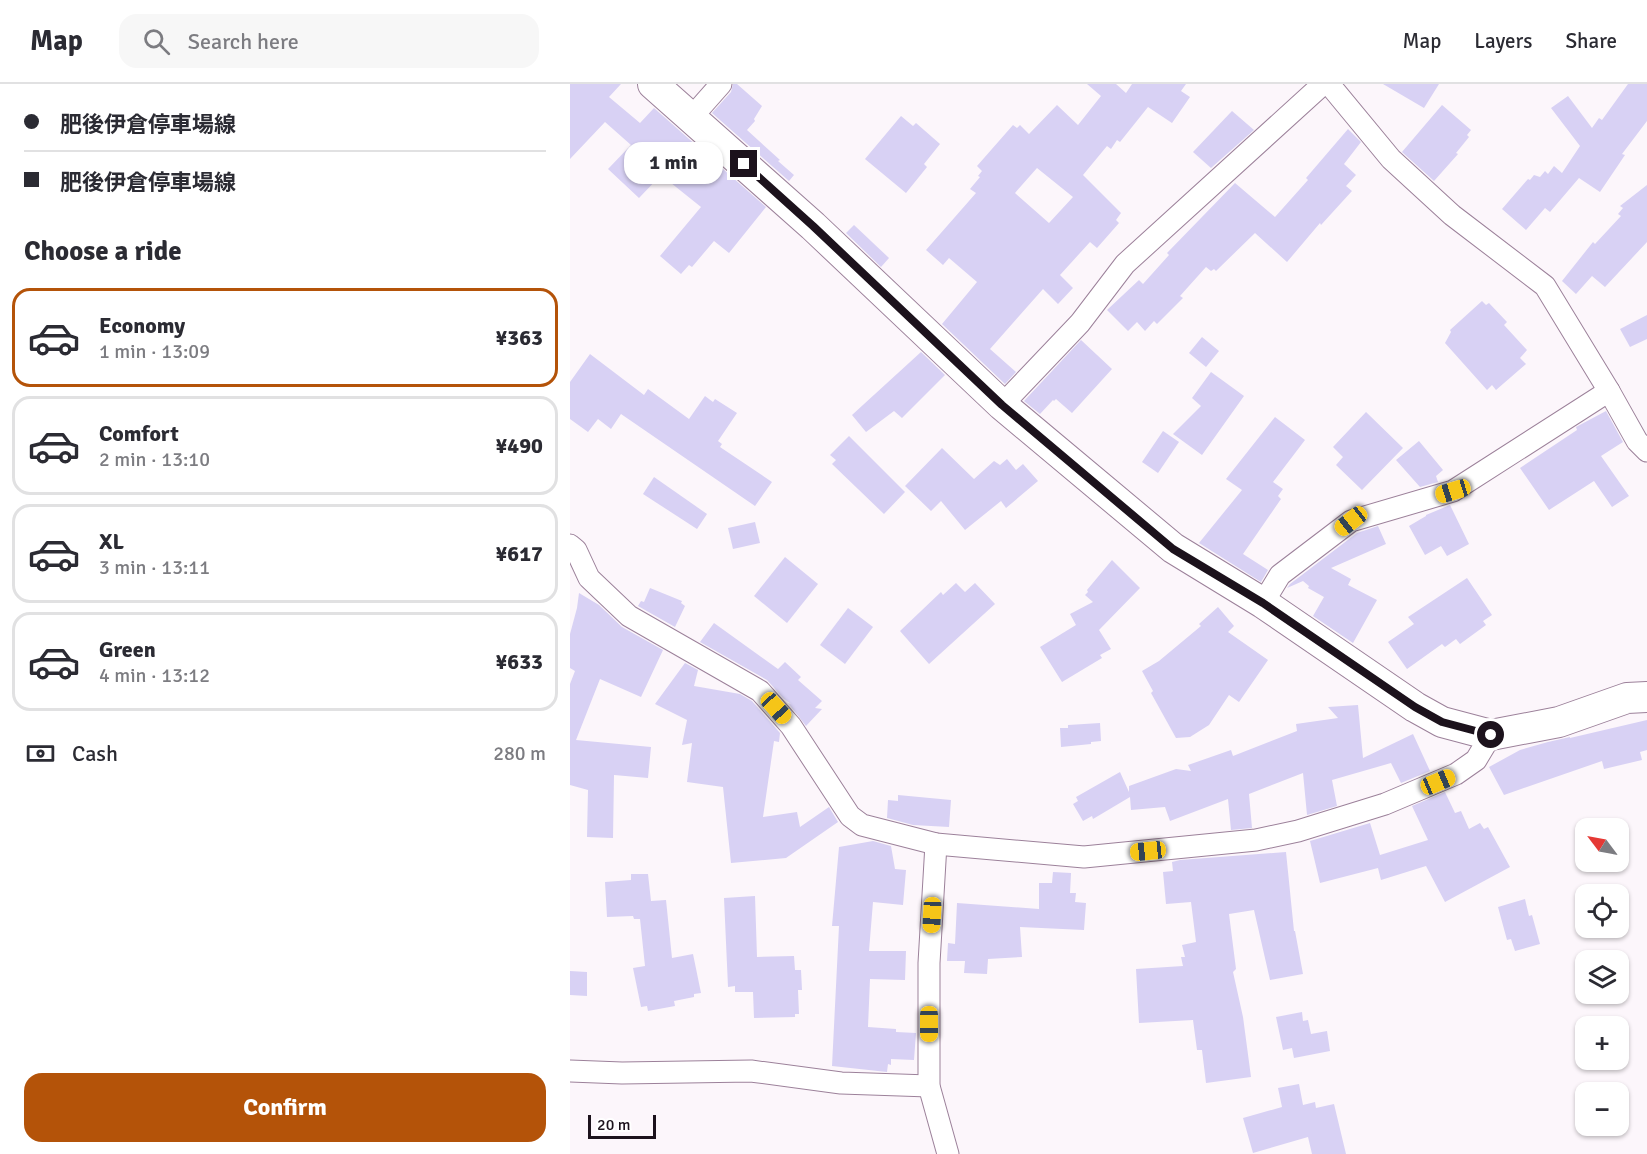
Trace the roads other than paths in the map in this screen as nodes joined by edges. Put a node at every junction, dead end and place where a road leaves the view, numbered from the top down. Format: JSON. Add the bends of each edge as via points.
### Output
{"nodes":[{"id":1,"x":653,"y":84,"type":"edge"},
{"id":2,"x":721,"y":84,"type":"edge"},
{"id":3,"x":1323,"y":84,"type":"edge"},
{"id":4,"x":1329,"y":84,"type":"edge"},
{"id":5,"x":691,"y":118,"type":"junction"},
{"id":6,"x":1610,"y":391,"type":"junction"},
{"id":7,"x":1002,"y":405,"type":"junction"},
{"id":8,"x":1647,"y":451,"type":"edge"},
{"id":9,"x":570,"y":544,"type":"edge"},
{"id":10,"x":579,"y":577,"type":"edge"},
{"id":11,"x":1263,"y":603,"type":"junction"},
{"id":12,"x":1647,"y":697,"type":"edge"},
{"id":13,"x":1491,"y":735,"type":"junction"},
{"id":14,"x":936,"y":844,"type":"junction"},
{"id":15,"x":570,"y":1071,"type":"edge"},
{"id":16,"x":929,"y":1086,"type":"junction"},
{"id":17,"x":948,"y":1154,"type":"edge"}],
"edges":[{"from":1,"to":5,"type":"main road"},
{"from":2,"to":5,"type":"street"},
{"from":3,"to":7,"type":"street","via":[[1125,264],[1080,323]]},
{"from":4,"to":6,"type":"street","via":[[1391,159],[1452,215],[1545,286]]},
{"from":5,"to":7,"type":"main road","via":[[813,226]]},
{"from":6,"to":8,"type":"street","via":[[1637,441]]},
{"from":6,"to":11,"type":"street","via":[[1453,491],[1351,521],[1280,575]]},
{"from":7,"to":11,"type":"main road","via":[[1173,549]]},
{"from":9,"to":10,"type":"street","via":[[576,550]]},
{"from":10,"to":14,"type":"street","via":[[629,616],[760,691],[791,726],[850,816],[862,825]]},
{"from":11,"to":13,"type":"main road","via":[[1415,707],[1442,722]]},
{"from":12,"to":13,"type":"main road","via":[[1627,698],[1559,722]]},
{"from":13,"to":14,"type":"street","via":[[1476,760],[1456,774],[1385,804],[1256,840],[1084,857]]},
{"from":14,"to":16,"type":"street","via":[[929,963]]},
{"from":15,"to":16,"type":"street","via":[[751,1071],[841,1083]]},
{"from":16,"to":17,"type":"street"}]}
